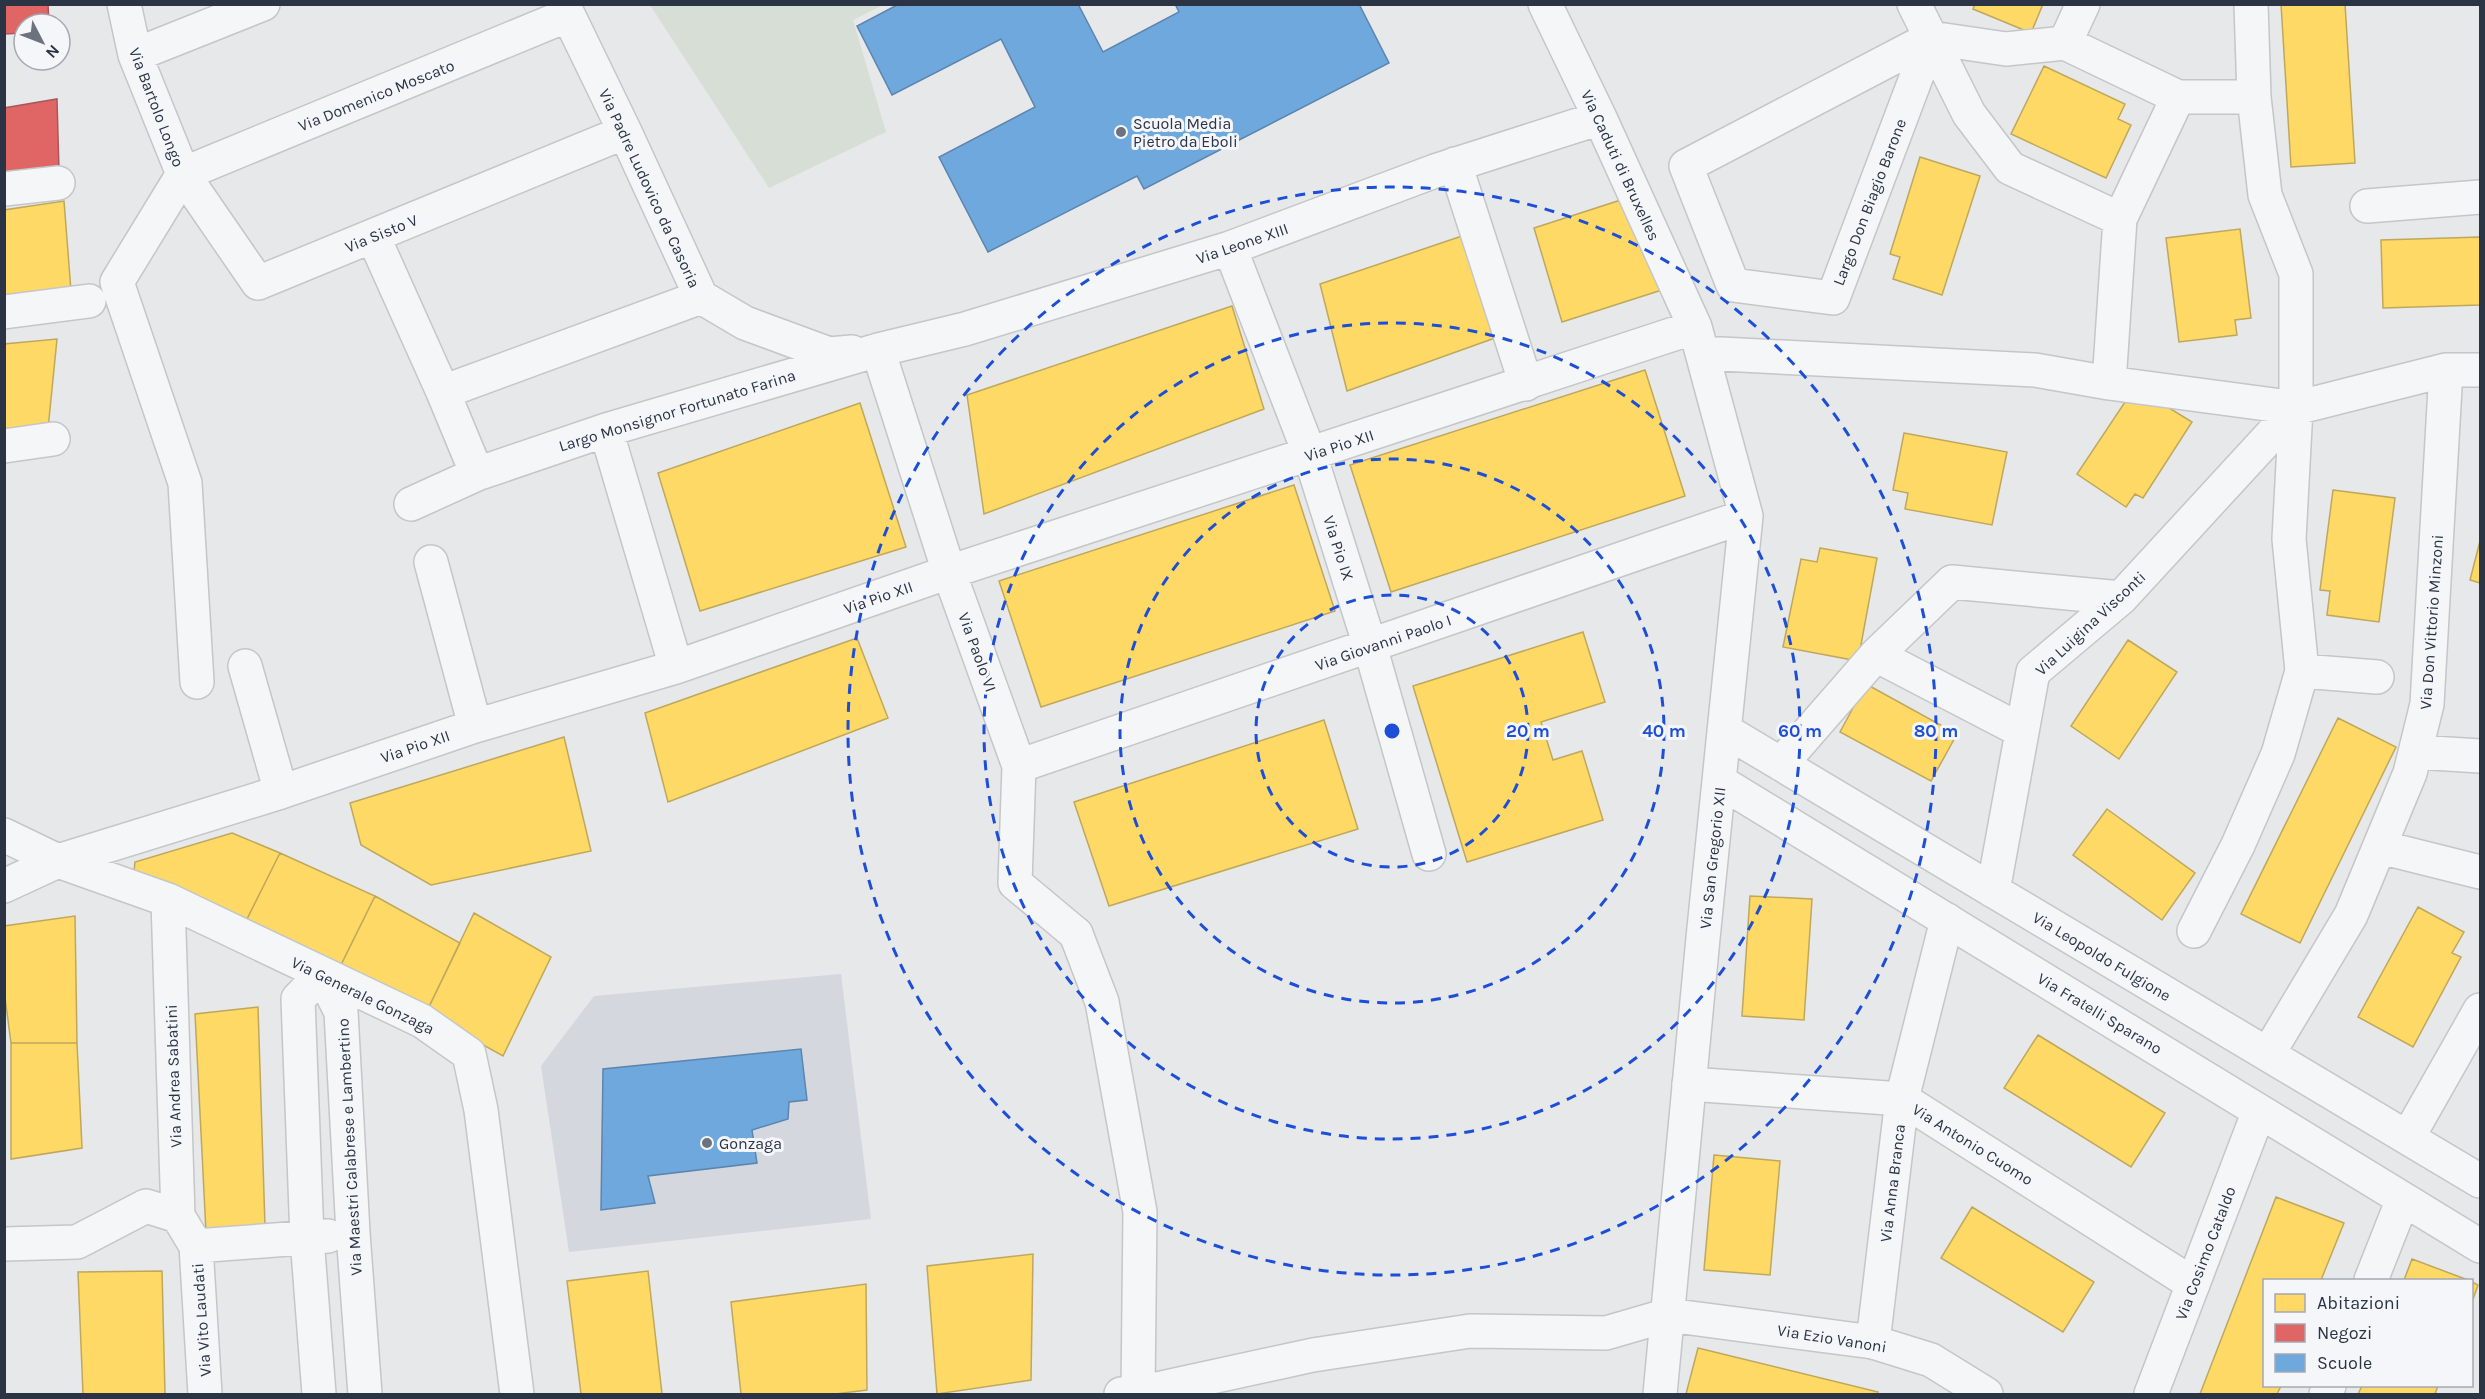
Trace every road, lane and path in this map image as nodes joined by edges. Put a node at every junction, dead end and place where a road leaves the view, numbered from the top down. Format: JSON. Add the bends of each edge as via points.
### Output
{"nodes":[{"id":1,"x":124,"y":4,"type":"edge"},
{"id":2,"x":1545,"y":4,"type":"edge"},
{"id":3,"x":1914,"y":4,"type":"edge"},
{"id":4,"x":2083,"y":4,"type":"edge"},
{"id":5,"x":2251,"y":4,"type":"edge"},
{"id":6,"x":255,"y":6,"type":"edge"},
{"id":7,"x":566,"y":10,"type":"edge"},
{"id":8,"x":1931,"y":38,"type":"junction"},
{"id":9,"x":2065,"y":43,"type":"junction"},
{"id":10,"x":135,"y":55,"type":"junction"},
{"id":11,"x":2254,"y":97,"type":"junction"},
{"id":12,"x":2178,"y":98,"type":"junction"},
{"id":13,"x":1600,"y":118,"type":"junction"},
{"id":14,"x":626,"y":132,"type":"junction"},
{"id":15,"x":1455,"y":164,"type":"junction"},
{"id":16,"x":183,"y":174,"type":"junction"},
{"id":17,"x":58,"y":183,"type":"dead end"},
{"id":18,"x":4,"y":189,"type":"edge"},
{"id":19,"x":2481,"y":197,"type":"edge"},
{"id":20,"x":2367,"y":206,"type":"dead end"},
{"id":21,"x":2120,"y":219,"type":"junction"},
{"id":22,"x":373,"y":236,"type":"junction"},
{"id":23,"x":1230,"y":248,"type":"junction"},
{"id":24,"x":701,"y":297,"type":"junction"},
{"id":25,"x":89,"y":301,"type":"dead end"},
{"id":26,"x":4,"y":312,"type":"edge"},
{"id":27,"x":1699,"y":340,"type":"junction"},
{"id":28,"x":878,"y":350,"type":"junction"},
{"id":29,"x":2446,"y":370,"type":"junction"},
{"id":30,"x":2481,"y":370,"type":"edge"},
{"id":31,"x":2109,"y":383,"type":"junction"},
{"id":32,"x":1526,"y":384,"type":"junction"},
{"id":33,"x":443,"y":392,"type":"junction"},
{"id":34,"x":2296,"y":408,"type":"junction"},
{"id":35,"x":606,"y":430,"type":"junction"},
{"id":36,"x":53,"y":439,"type":"dead end"},
{"id":37,"x":4,"y":446,"type":"edge"},
{"id":38,"x":1310,"y":455,"type":"junction"},
{"id":39,"x":477,"y":474,"type":"junction"},
{"id":40,"x":411,"y":504,"type":"dead end"},
{"id":41,"x":1746,"y":516,"type":"junction"},
{"id":42,"x":431,"y":562,"type":"dead end"},
{"id":43,"x":949,"y":572,"type":"junction"},
{"id":44,"x":2121,"y":598,"type":"junction"},
{"id":45,"x":1370,"y":646,"type":"junction"},
{"id":46,"x":1876,"y":655,"type":"junction"},
{"id":47,"x":245,"y":666,"type":"dead end"},
{"id":48,"x":676,"y":667,"type":"junction"},
{"id":49,"x":2302,"y":671,"type":"junction"},
{"id":50,"x":2377,"y":677,"type":"dead end"},
{"id":51,"x":197,"y":682,"type":"dead end"},
{"id":52,"x":475,"y":726,"type":"junction"},
{"id":53,"x":1724,"y":730,"type":"junction"},
{"id":54,"x":2022,"y":731,"type":"junction"},
{"id":55,"x":2416,"y":752,"type":"junction"},
{"id":56,"x":2481,"y":756,"type":"edge"},
{"id":57,"x":1781,"y":765,"type":"junction"},
{"id":58,"x":1019,"y":766,"type":"junction"},
{"id":59,"x":1719,"y":781,"type":"junction"},
{"id":60,"x":281,"y":792,"type":"junction"},
{"id":61,"x":4,"y":836,"type":"edge"},
{"id":62,"x":2380,"y":847,"type":"junction"},
{"id":63,"x":1429,"y":854,"type":"dead end"},
{"id":64,"x":58,"y":861,"type":"junction"},
{"id":65,"x":2481,"y":872,"type":"edge"},
{"id":66,"x":4,"y":886,"type":"edge"},
{"id":67,"x":1993,"y":891,"type":"junction"},
{"id":68,"x":168,"y":900,"type":"junction"},
{"id":69,"x":1947,"y":920,"type":"junction"},
{"id":70,"x":2193,"y":931,"type":"dead end"},
{"id":71,"x":322,"y":974,"type":"junction"},
{"id":72,"x":2481,"y":1010,"type":"edge"},
{"id":73,"x":2268,"y":1054,"type":"junction"},
{"id":74,"x":1689,"y":1084,"type":"junction"},
{"id":75,"x":1902,"y":1099,"type":"junction"},
{"id":76,"x":2259,"y":1111,"type":"junction"},
{"id":77,"x":2408,"y":1137,"type":"junction"},
{"id":78,"x":2481,"y":1181,"type":"edge"},
{"id":79,"x":2403,"y":1199,"type":"junction"},
{"id":80,"x":178,"y":1216,"type":"junction"},
{"id":81,"x":352,"y":1233,"type":"junction"},
{"id":82,"x":307,"y":1238,"type":"junction"},
{"id":83,"x":4,"y":1244,"type":"edge"},
{"id":84,"x":196,"y":1246,"type":"junction"},
{"id":85,"x":2481,"y":1246,"type":"edge"},
{"id":86,"x":2372,"y":1279,"type":"edge"},
{"id":87,"x":2193,"y":1284,"type":"junction"},
{"id":88,"x":1668,"y":1315,"type":"junction"},
{"id":89,"x":1873,"y":1342,"type":"junction"},
{"id":90,"x":1130,"y":1394,"type":"edge"},
{"id":91,"x":206,"y":1395,"type":"edge"},
{"id":92,"x":319,"y":1395,"type":"edge"},
{"id":93,"x":365,"y":1395,"type":"edge"},
{"id":94,"x":517,"y":1395,"type":"edge"},
{"id":95,"x":1660,"y":1395,"type":"edge"},
{"id":96,"x":1986,"y":1395,"type":"edge"},
{"id":97,"x":2151,"y":1395,"type":"edge"}],
"edges":[{"from":1,"to":10,"type":"street","name":"Via Bartolo Longo"},
{"from":2,"to":13,"type":"street","name":"Via Caduti di Bruxelles"},
{"from":3,"to":8,"type":"street"},
{"from":4,"to":9,"type":"street"},
{"from":5,"to":11,"type":"street"},
{"from":6,"to":10,"type":"street"},
{"from":7,"to":14,"type":"street","name":"Via Padre Ludovico da Casoria"},
{"from":7,"to":16,"type":"street","name":"Via Domenico Moscato"},
{"from":8,"to":8,"type":"street","name":"Largo Don Biagio Barone","via":[[1686,166],[1733,285],[1833,298]]},
{"from":8,"to":9,"type":"street","via":[[2006,49]]},
{"from":8,"to":21,"type":"street","via":[[1969,114],[2010,168]]},
{"from":9,"to":12,"type":"street"},
{"from":10,"to":16,"type":"street","name":"Via Bartolo Longo"},
{"from":11,"to":12,"type":"street"},
{"from":11,"to":34,"type":"street","via":[[2265,195],[2296,274]]},
{"from":12,"to":21,"type":"street"},
{"from":13,"to":15,"type":"street","name":"Via Leone XIII"},
{"from":13,"to":27,"type":"street","name":"Via Caduti di Bruxelles"},
{"from":14,"to":22,"type":"street","name":"Via Sisto V"},
{"from":14,"to":24,"type":"street","name":"Via Padre Ludovico da Casoria"},
{"from":15,"to":23,"type":"street","name":"Via Leone XIII"},
{"from":15,"to":32,"type":"street"},
{"from":16,"to":22,"type":"street","name":"Via Sisto V","via":[[258,283]]},
{"from":16,"to":51,"type":"street","via":[[117,282],[185,483]]},
{"from":17,"to":18,"type":"street"},
{"from":19,"to":20,"type":"street"},
{"from":21,"to":31,"type":"street"},
{"from":22,"to":33,"type":"street"},
{"from":23,"to":28,"type":"street","name":"Via Leone XIII","via":[[966,329]]},
{"from":23,"to":38,"type":"street","name":"Via Pio IX"},
{"from":24,"to":28,"type":"street","name":"Via Padre Ludovico da Casoria","via":[[745,322],[830,354]]},
{"from":24,"to":33,"type":"street"},
{"from":25,"to":26,"type":"street"},
{"from":27,"to":31,"type":"street","via":[[2035,370]]},
{"from":27,"to":32,"type":"street","name":"Via Pio XII"},
{"from":27,"to":41,"type":"street","name":"Via San Gregorio XII"},
{"from":28,"to":35,"type":"street","name":"Largo Monsignor Fortunato Farina"},
{"from":28,"to":43,"type":"street","name":"Via Paolo VI"},
{"from":29,"to":30,"type":"street"},
{"from":29,"to":34,"type":"street"},
{"from":29,"to":55,"type":"street","name":"Via Don Vittorio Minzoni","via":[[2427,704]]},
{"from":31,"to":34,"type":"street"},
{"from":32,"to":38,"type":"street","name":"Via Pio XII"},
{"from":33,"to":39,"type":"street"},
{"from":34,"to":44,"type":"street","name":"Via Luigina Visconti"},
{"from":34,"to":49,"type":"street","via":[[2289,539]]},
{"from":35,"to":39,"type":"street","name":"Largo Monsignor Fortunato Farina"},
{"from":35,"to":48,"type":"street"},
{"from":36,"to":37,"type":"street"},
{"from":38,"to":43,"type":"street","name":"Via Pio XII"},
{"from":38,"to":45,"type":"street","name":"Via Pio IX"},
{"from":39,"to":40,"type":"street","name":"Largo Monsignor Fortunato Farina"},
{"from":41,"to":45,"type":"street","name":"Via Giovanni Paolo I"},
{"from":41,"to":53,"type":"street","name":"Via San Gregorio XII"},
{"from":42,"to":52,"type":"street"},
{"from":43,"to":48,"type":"street","name":"Via Pio XII"},
{"from":43,"to":58,"type":"street","name":"Via Paolo VI"},
{"from":44,"to":46,"type":"street","via":[[1952,582]]},
{"from":44,"to":54,"type":"street","name":"Via Luigina Visconti","via":[[2033,672]]},
{"from":45,"to":58,"type":"street","name":"Via Giovanni Paolo I"},
{"from":45,"to":63,"type":"street","name":"Via Pio IX"},
{"from":46,"to":54,"type":"street"},
{"from":46,"to":57,"type":"street"},
{"from":47,"to":60,"type":"street"},
{"from":48,"to":52,"type":"street","name":"Via Pio XII"},
{"from":49,"to":50,"type":"street"},
{"from":49,"to":70,"type":"street","via":[[2278,754],[2238,845]]},
{"from":52,"to":60,"type":"street","name":"Via Pio XII"},
{"from":53,"to":57,"type":"street","name":"Via Leopoldo Fulgione"},
{"from":53,"to":59,"type":"street","name":"Via San Gregorio XII"},
{"from":54,"to":67,"type":"street","name":"Via Luigina Visconti"},
{"from":55,"to":56,"type":"street"},
{"from":55,"to":62,"type":"street","name":"Via Don Vittorio Minzoni"},
{"from":57,"to":67,"type":"street","name":"Via Leopoldo Fulgione"},
{"from":58,"to":90,"type":"street","name":"Via Paolo VI","via":[[1015,883],[1076,934],[1102,1002],[1140,1212]]},
{"from":59,"to":69,"type":"street","name":"Via Fratelli Sparano"},
{"from":59,"to":74,"type":"street","name":"Via San Gregorio XII"},
{"from":60,"to":64,"type":"street","name":"Via Pio XII"},
{"from":61,"to":64,"type":"street","name":"Via Generale Gonzaga"},
{"from":62,"to":65,"type":"street"},
{"from":62,"to":73,"type":"street","name":"Via Don Vittorio Minzoni","via":[[2351,915]]},
{"from":64,"to":66,"type":"street","name":"Via Pio XII"},
{"from":64,"to":68,"type":"street","name":"Via Generale Gonzaga"},
{"from":67,"to":73,"type":"street","name":"Via Leopoldo Fulgione"},
{"from":68,"to":71,"type":"street","name":"Via Generale Gonzaga"},
{"from":68,"to":80,"type":"street","name":"Via Andrea Sabatini"},
{"from":69,"to":75,"type":"street","name":"Via Anna Branca"},
{"from":69,"to":76,"type":"street","name":"Via Fratelli Sparano"},
{"from":71,"to":81,"type":"street","name":"Via Maestri Calabrese e Lambertino","via":[[342,1012]]},
{"from":71,"to":82,"type":"street","via":[[298,999]]},
{"from":71,"to":94,"type":"street","name":"Via Generale Gonzaga","via":[[422,1021],[469,1054],[481,1110]]},
{"from":72,"to":77,"type":"street"},
{"from":73,"to":77,"type":"street","name":"Via Leopoldo Fulgione"},
{"from":74,"to":75,"type":"street","name":"Via Antonio Cuomo"},
{"from":74,"to":88,"type":"street","name":"Via San Gregorio XII"},
{"from":75,"to":87,"type":"street","name":"Via Antonio Cuomo"},
{"from":75,"to":89,"type":"street","name":"Via Anna Branca"},
{"from":76,"to":79,"type":"street","name":"Via Fratelli Sparano"},
{"from":76,"to":87,"type":"street","name":"Via Cosimo Cataldo"},
{"from":77,"to":78,"type":"street","name":"Via Leopoldo Fulgione"},
{"from":79,"to":85,"type":"street","name":"Via Fratelli Sparano"},
{"from":79,"to":86,"type":"street"},
{"from":80,"to":83,"type":"street","via":[[146,1206],[77,1242]]},
{"from":80,"to":84,"type":"street","name":"Via Andrea Sabatini"},
{"from":81,"to":82,"type":"street"},
{"from":81,"to":93,"type":"street","name":"Via Maestri Calabrese e Lambertino"},
{"from":82,"to":84,"type":"street"},
{"from":82,"to":92,"type":"street"},
{"from":84,"to":91,"type":"street","name":"Via Vito Laudati"},
{"from":87,"to":97,"type":"street","name":"Via Cosimo Cataldo"},
{"from":88,"to":89,"type":"street","name":"Via Ezio Vanoni"},
{"from":88,"to":90,"type":"street","via":[[1606,1333],[1470,1331],[1313,1355]]},
{"from":88,"to":95,"type":"street","name":"Via San Gregorio XII"},
{"from":89,"to":96,"type":"street","name":"Via Ezio Vanoni","via":[[1931,1360]]}]}
